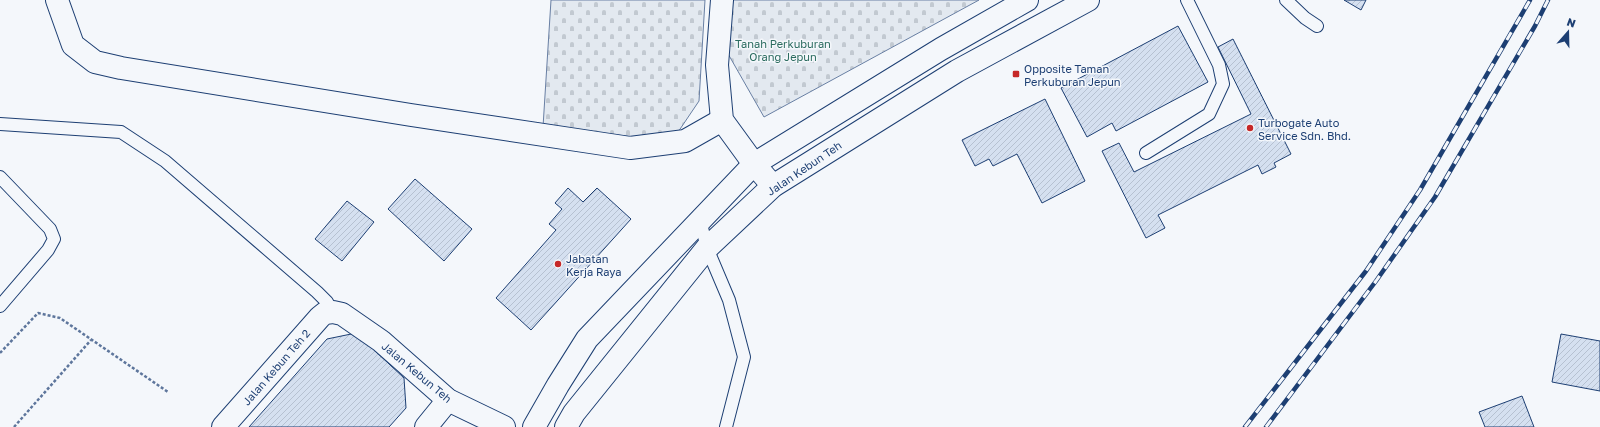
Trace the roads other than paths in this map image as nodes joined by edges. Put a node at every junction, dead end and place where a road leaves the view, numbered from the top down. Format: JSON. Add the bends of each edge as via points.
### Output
{"nodes":[{"id":1,"x":57,"y":0,"type":"edge"},
{"id":2,"x":722,"y":0,"type":"edge"},
{"id":3,"x":1028,"y":0,"type":"edge"},
{"id":4,"x":1088,"y":0,"type":"edge"},
{"id":5,"x":1187,"y":0,"type":"edge"},
{"id":6,"x":1286,"y":0,"type":"edge"},
{"id":7,"x":1317,"y":26,"type":"dead end"},
{"id":8,"x":722,"y":120,"type":"junction"},
{"id":9,"x":0,"y":124,"type":"edge"},
{"id":10,"x":1146,"y":153,"type":"dead end"},
{"id":11,"x":754,"y":164,"type":"junction"},
{"id":12,"x":0,"y":177,"type":"edge"},
{"id":13,"x":773,"y":186,"type":"junction"},
{"id":14,"x":700,"y":220,"type":"junction"},
{"id":15,"x":707,"y":248,"type":"junction"},
{"id":16,"x":0,"y":306,"type":"edge"},
{"id":17,"x":333,"y":312,"type":"junction"},
{"id":18,"x":448,"y":400,"type":"junction"},
{"id":19,"x":223,"y":427,"type":"edge"},
{"id":20,"x":426,"y":427,"type":"edge"},
{"id":21,"x":504,"y":427,"type":"edge"},
{"id":22,"x":534,"y":427,"type":"edge"},
{"id":23,"x":566,"y":427,"type":"edge"},
{"id":24,"x":726,"y":427,"type":"edge"}],
"edges":[{"from":1,"to":8,"type":"main road","via":[[73,45],[95,62],[121,68],[411,116],[630,148],[685,141]]},
{"from":2,"to":8,"type":"main road","via":[[717,65]]},
{"from":3,"to":11,"type":"main road","via":[[941,49]]},
{"from":4,"to":13,"type":"main road","name":"Jalan Kebun Teh","via":[[957,71]]},
{"from":5,"to":10,"type":"lane","via":[[1219,65],[1223,84],[1209,114]]},
{"from":6,"to":7,"type":"lane"},
{"from":8,"to":11,"type":"main road"},
{"from":9,"to":17,"type":"lane","via":[[121,132],[165,161],[226,212],[317,292]]},
{"from":11,"to":13,"type":"main road"},
{"from":11,"to":14,"type":"main road"},
{"from":12,"to":16,"type":"lane","via":[[50,229],[54,239],[48,250]]},
{"from":13,"to":15,"type":"main road","name":"Jalan Kebun Teh"},
{"from":14,"to":15,"type":"lane"},
{"from":14,"to":22,"type":"main road","via":[[587,339]]},
{"from":15,"to":23,"type":"main road","name":"Jalan Kebun Teh","via":[[574,413]]},
{"from":15,"to":24,"type":"lane","via":[[729,300],[744,357]]},
{"from":17,"to":18,"type":"main road","name":"Jalan Kebun Teh","via":[[342,314],[381,341]]},
{"from":17,"to":19,"type":"main road","name":"Jalan Kebun Teh 2","via":[[320,317]]},
{"from":18,"to":20,"type":"main road"},
{"from":18,"to":21,"type":"main road","name":"Jalan Kebun Teh"}]}
